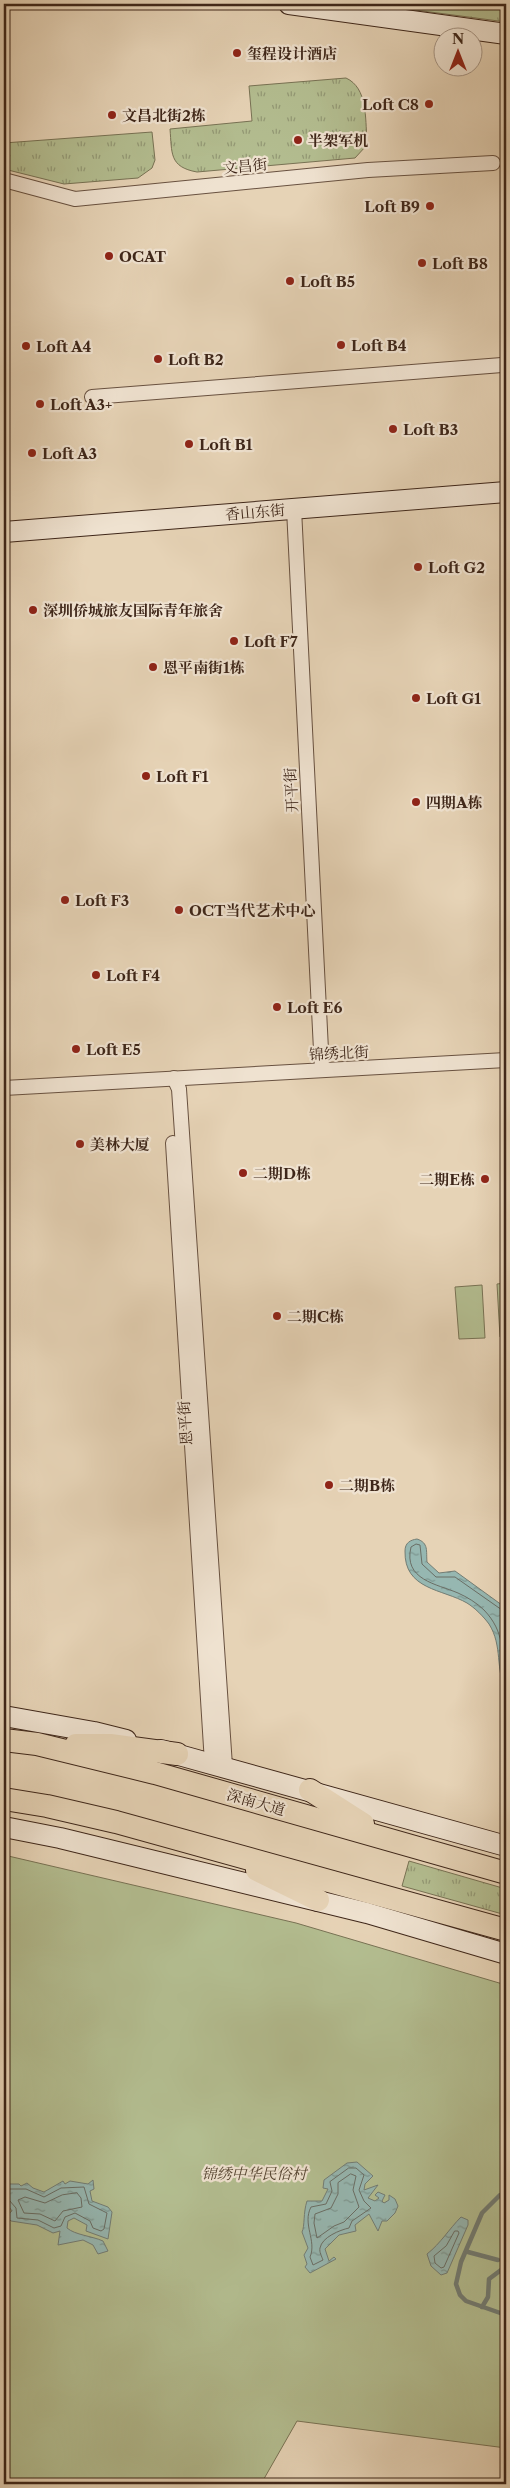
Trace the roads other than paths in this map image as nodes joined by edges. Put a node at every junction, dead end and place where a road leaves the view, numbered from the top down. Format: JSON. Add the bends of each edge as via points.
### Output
{"nodes":[{"id":1,"x":289,"y":4,"type":"edge"},
{"id":2,"x":506,"y":34,"type":"edge"},
{"id":3,"x":493,"y":164,"type":"dead end"},
{"id":4,"x":4,"y":180,"type":"edge"},
{"id":5,"x":502,"y":365,"type":"dead end"},
{"id":6,"x":92,"y":396,"type":"dead end"},
{"id":7,"x":506,"y":492,"type":"edge"},
{"id":8,"x":294,"y":509,"type":"junction"},
{"id":9,"x":4,"y":532,"type":"edge"},
{"id":10,"x":506,"y":1060,"type":"edge"},
{"id":11,"x":322,"y":1070,"type":"junction"},
{"id":12,"x":174,"y":1078,"type":"junction"},
{"id":13,"x":4,"y":1088,"type":"edge"},
{"id":14,"x":4,"y":1716,"type":"edge"},
{"id":15,"x":4,"y":1740,"type":"edge"},
{"id":16,"x":37,"y":1744,"type":"junction"},
{"id":17,"x":177,"y":1754,"type":"junction"},
{"id":18,"x":218,"y":1764,"type":"junction"},
{"id":19,"x":310,"y":1790,"type":"junction"},
{"id":20,"x":4,"y":1799,"type":"edge"},
{"id":21,"x":4,"y":1827,"type":"edge"},
{"id":22,"x":382,"y":1837,"type":"junction"},
{"id":23,"x":506,"y":1846,"type":"edge"},
{"id":24,"x":209,"y":1847,"type":"junction"},
{"id":25,"x":506,"y":1873,"type":"edge"},
{"id":26,"x":318,"y":1900,"type":"junction"},
{"id":27,"x":506,"y":1930,"type":"edge"},
{"id":28,"x":506,"y":1954,"type":"edge"}],
"edges":[{"from":1,"to":2,"type":"main road"},
{"from":3,"to":4,"type":"street","name":"文昌街","via":[[368,170],[75,199]]},
{"from":5,"to":6,"type":"street"},
{"from":7,"to":8,"type":"main road","name":"香山东街"},
{"from":8,"to":9,"type":"main road","name":"香山东街"},
{"from":8,"to":11,"type":"street","name":"开平街"},
{"from":10,"to":11,"type":"street","name":"锦绣北街"},
{"from":11,"to":12,"type":"street","name":"锦绣北街"},
{"from":12,"to":13,"type":"street"},
{"from":12,"to":18,"type":"street","name":"恩平街","via":[[180,1099]]},
{"from":14,"to":17,"type":"main road","via":[[94,1732]]},
{"from":15,"to":16,"type":"main road","name":"深南大道"},
{"from":16,"to":17,"type":"main road","via":[[110,1745]]},
{"from":16,"to":22,"type":"main road","name":"深南大道","via":[[155,1773]]},
{"from":17,"to":18,"type":"main road"},
{"from":18,"to":19,"type":"main road"},
{"from":19,"to":22,"type":"main road"},
{"from":19,"to":23,"type":"main road"},
{"from":20,"to":24,"type":"main road","via":[[116,1822]]},
{"from":21,"to":26,"type":"main road"},
{"from":22,"to":25,"type":"main road","name":"深南大道"},
{"from":24,"to":26,"type":"main road"},
{"from":24,"to":27,"type":"main road"},
{"from":26,"to":28,"type":"main road"}]}
